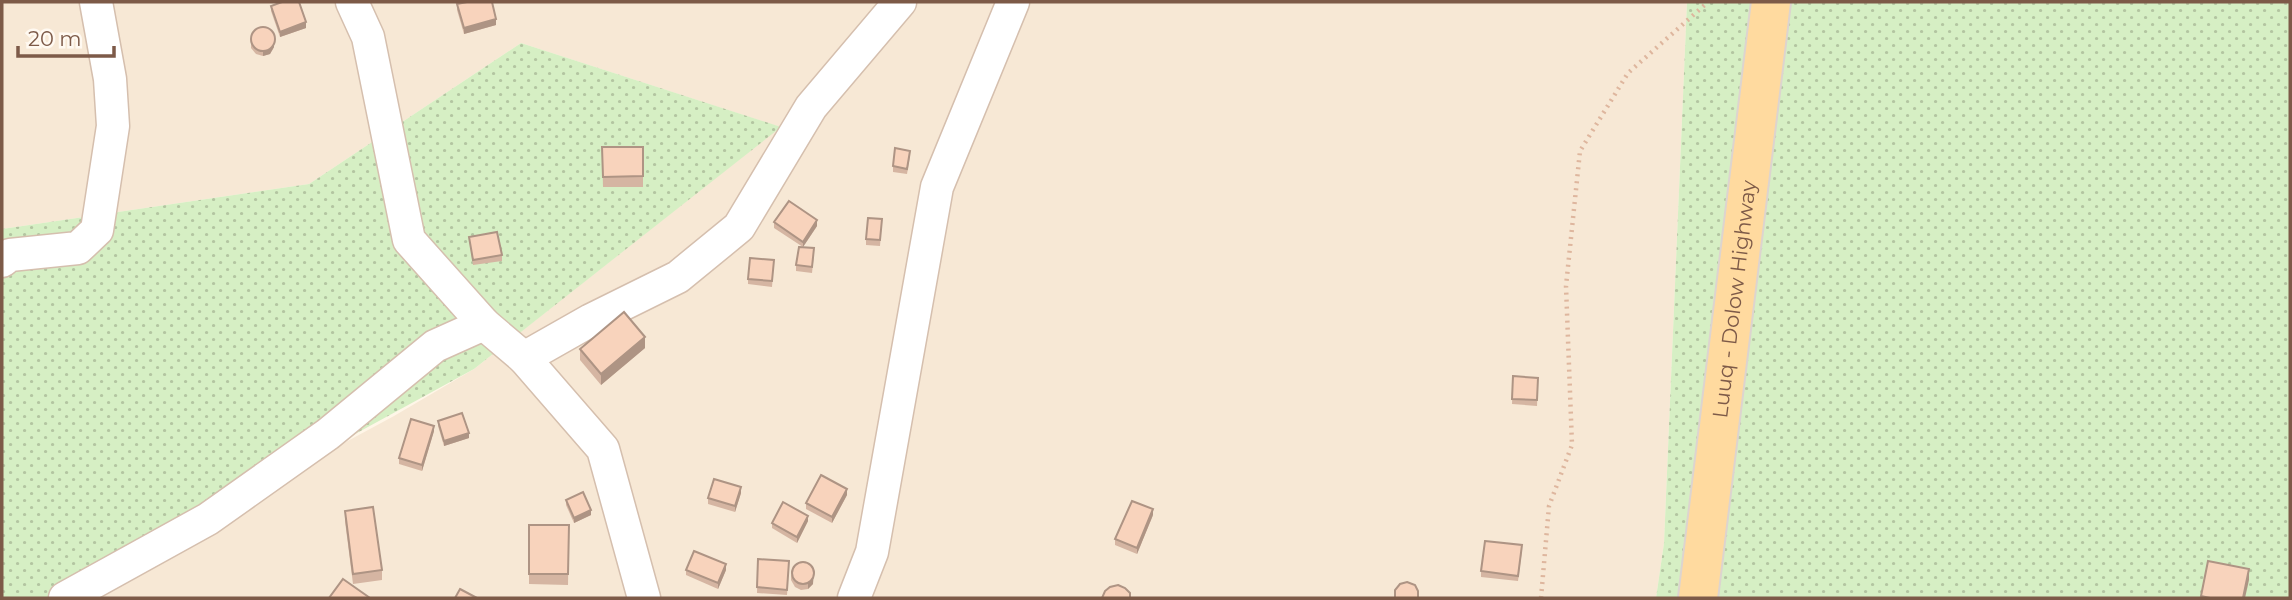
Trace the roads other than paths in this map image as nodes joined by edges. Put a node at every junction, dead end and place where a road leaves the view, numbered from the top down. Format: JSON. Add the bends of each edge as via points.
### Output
{"nodes":[{"id":1,"x":96,"y":2,"type":"edge"},
{"id":2,"x":352,"y":2,"type":"edge"},
{"id":3,"x":900,"y":2,"type":"edge"},
{"id":4,"x":1012,"y":2,"type":"edge"},
{"id":5,"x":1771,"y":2,"type":"edge"},
{"id":6,"x":2,"y":261,"type":"edge"},
{"id":7,"x":484,"y":324,"type":"junction"},
{"id":8,"x":524,"y":358,"type":"junction"},
{"id":9,"x":65,"y":598,"type":"edge"},
{"id":10,"x":644,"y":598,"type":"edge"},
{"id":11,"x":854,"y":598,"type":"edge"},
{"id":12,"x":1698,"y":598,"type":"edge"}],
"edges":[{"from":1,"to":6,"type":"street","via":[[114,126],[97,230],[78,248],[10,255]]},
{"from":2,"to":7,"type":"street","via":[[368,37],[409,240]]},
{"from":3,"to":8,"type":"street","via":[[811,107],[739,228],[678,277]]},
{"from":4,"to":11,"type":"street","via":[[937,187],[872,552]]},
{"from":5,"to":12,"type":"main road","name":"Luuq - Dolow Highway"},
{"from":7,"to":8,"type":"street"},
{"from":7,"to":9,"type":"street","via":[[435,346],[328,434],[208,519]]},
{"from":8,"to":10,"type":"street","via":[[603,449]]}]}
